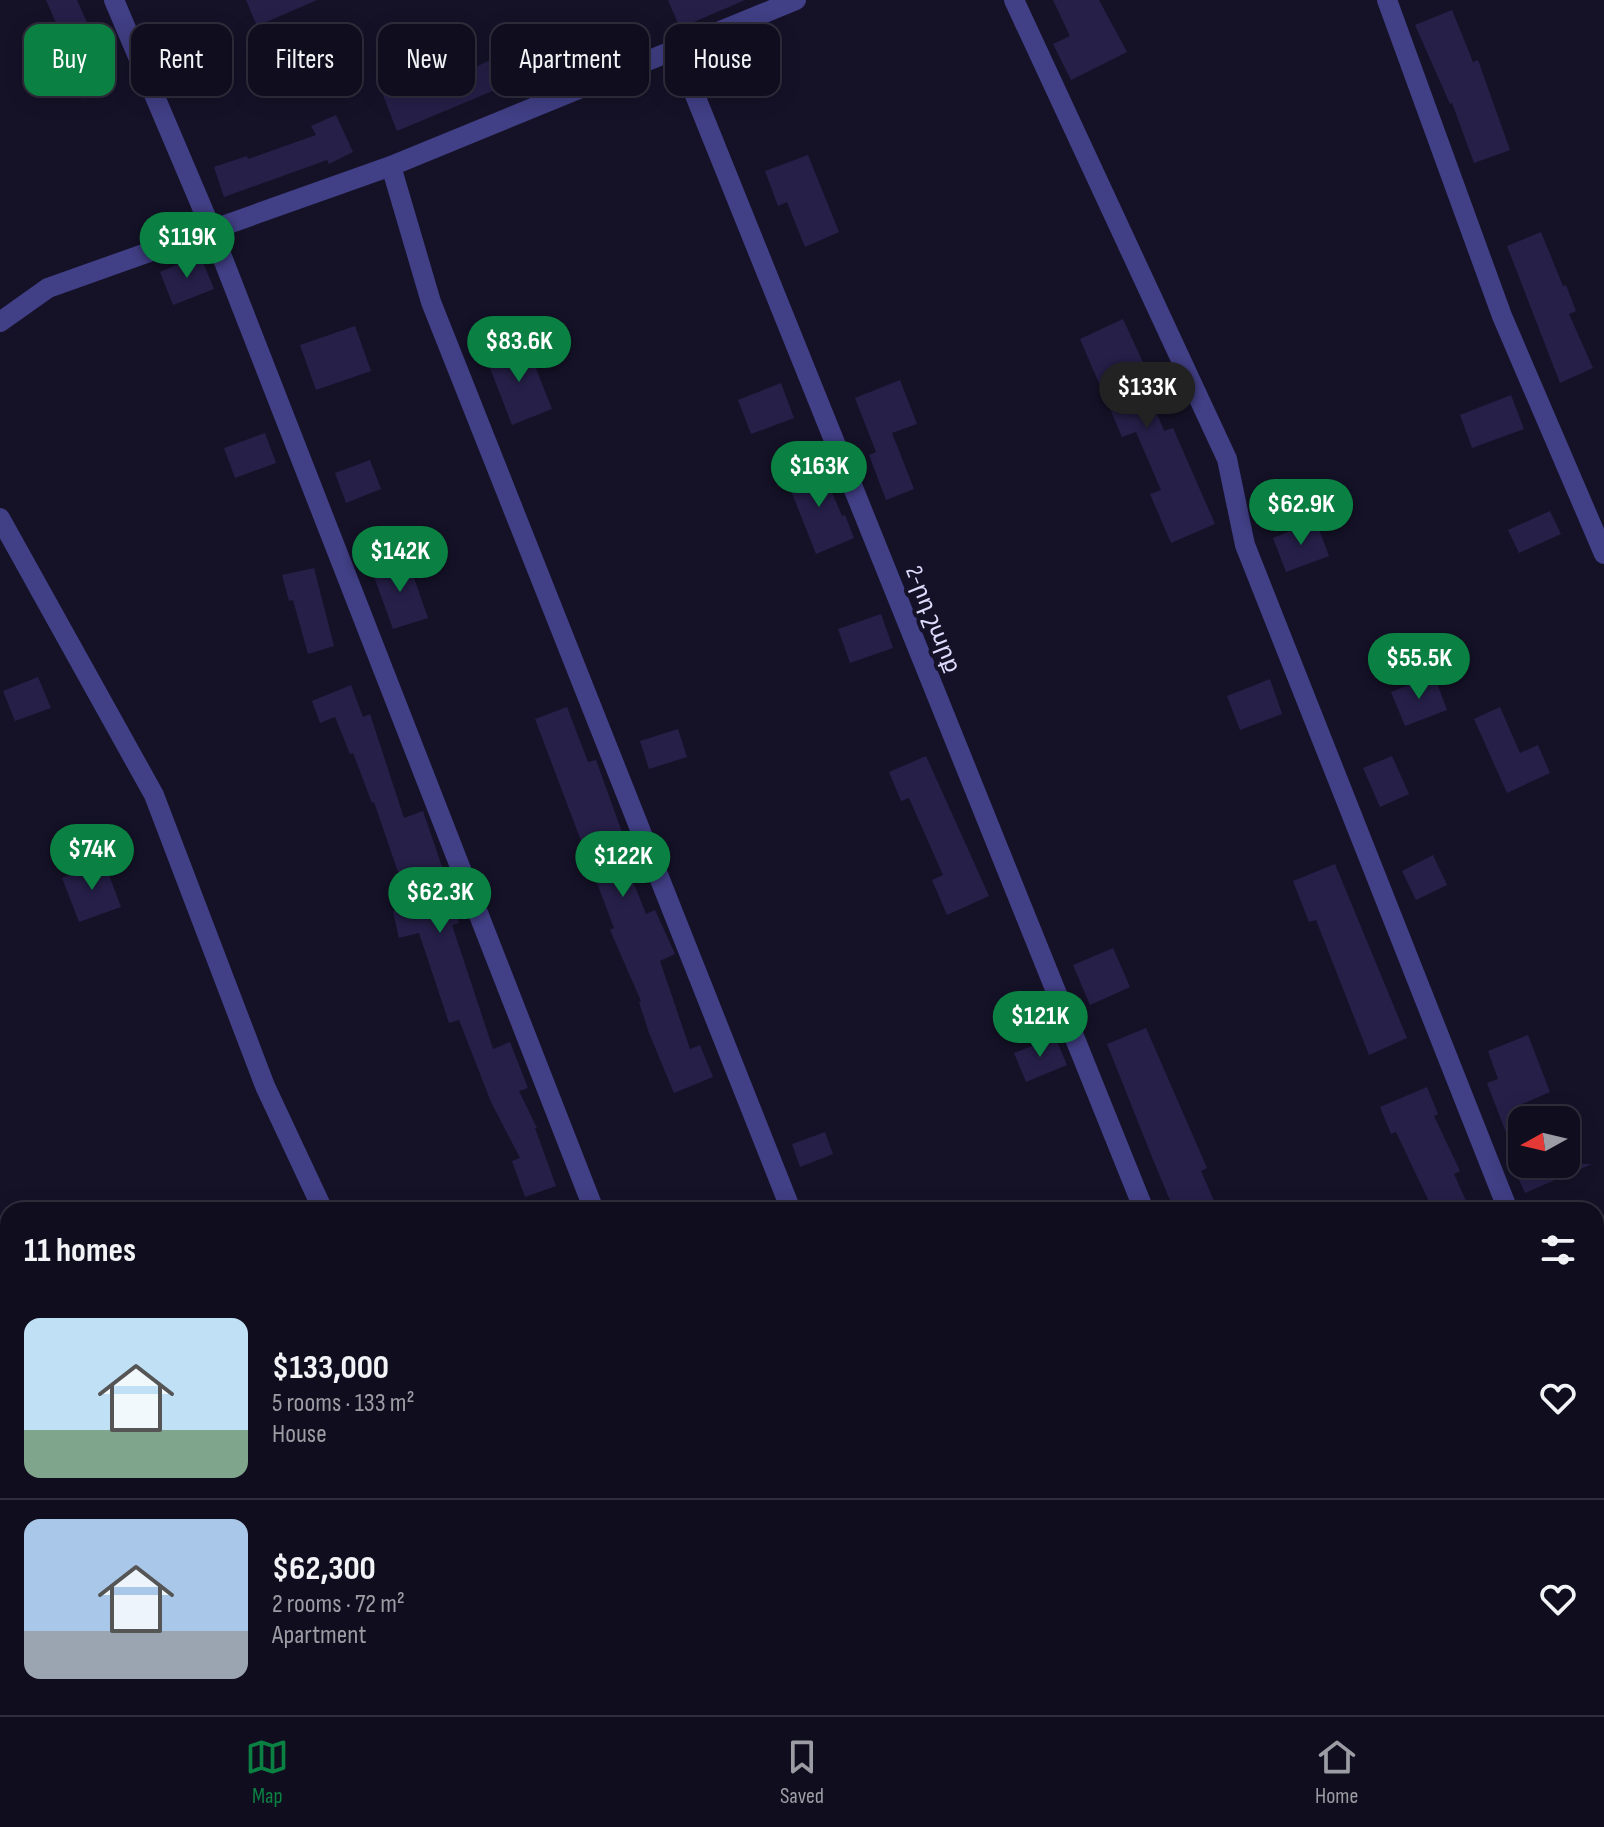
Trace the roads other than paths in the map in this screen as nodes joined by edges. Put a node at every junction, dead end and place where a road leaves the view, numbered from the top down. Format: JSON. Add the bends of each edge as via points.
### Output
{"nodes":[{"id":1,"x":796,"y":0,"type":"edge"},
{"id":2,"x":1014,"y":0,"type":"edge"},
{"id":3,"x":1387,"y":0,"type":"edge"},
{"id":4,"x":119,"y":1,"type":"edge"},
{"id":5,"x":736,"y":24,"type":"edge"},
{"id":6,"x":665,"y":53,"type":"edge"},
{"id":7,"x":695,"y":96,"type":"edge"},
{"id":8,"x":391,"y":166,"type":"junction"},
{"id":9,"x":212,"y":231,"type":"junction"},
{"id":10,"x":0,"y":322,"type":"edge"},
{"id":11,"x":0,"y":518,"type":"edge"},
{"id":12,"x":1604,"y":554,"type":"edge"},
{"id":13,"x":319,"y":1202,"type":"edge"},
{"id":14,"x":591,"y":1202,"type":"edge"},
{"id":15,"x":788,"y":1202,"type":"edge"},
{"id":16,"x":1141,"y":1202,"type":"edge"},
{"id":17,"x":1505,"y":1202,"type":"edge"}],
"edges":[{"from":1,"to":5,"type":"street"},
{"from":2,"to":17,"type":"street","via":[[1227,459],[1245,545]]},
{"from":3,"to":12,"type":"street","via":[[1502,316]]},
{"from":4,"to":9,"type":"street"},
{"from":6,"to":8,"type":"street"},
{"from":7,"to":16,"type":"street","name":"2-րդ շարք"},
{"from":8,"to":9,"type":"street"},
{"from":8,"to":15,"type":"street","via":[[431,302]]},
{"from":9,"to":10,"type":"street","via":[[48,288]]},
{"from":9,"to":14,"type":"street"},
{"from":11,"to":13,"type":"street","via":[[154,795],[265,1086]]}]}
